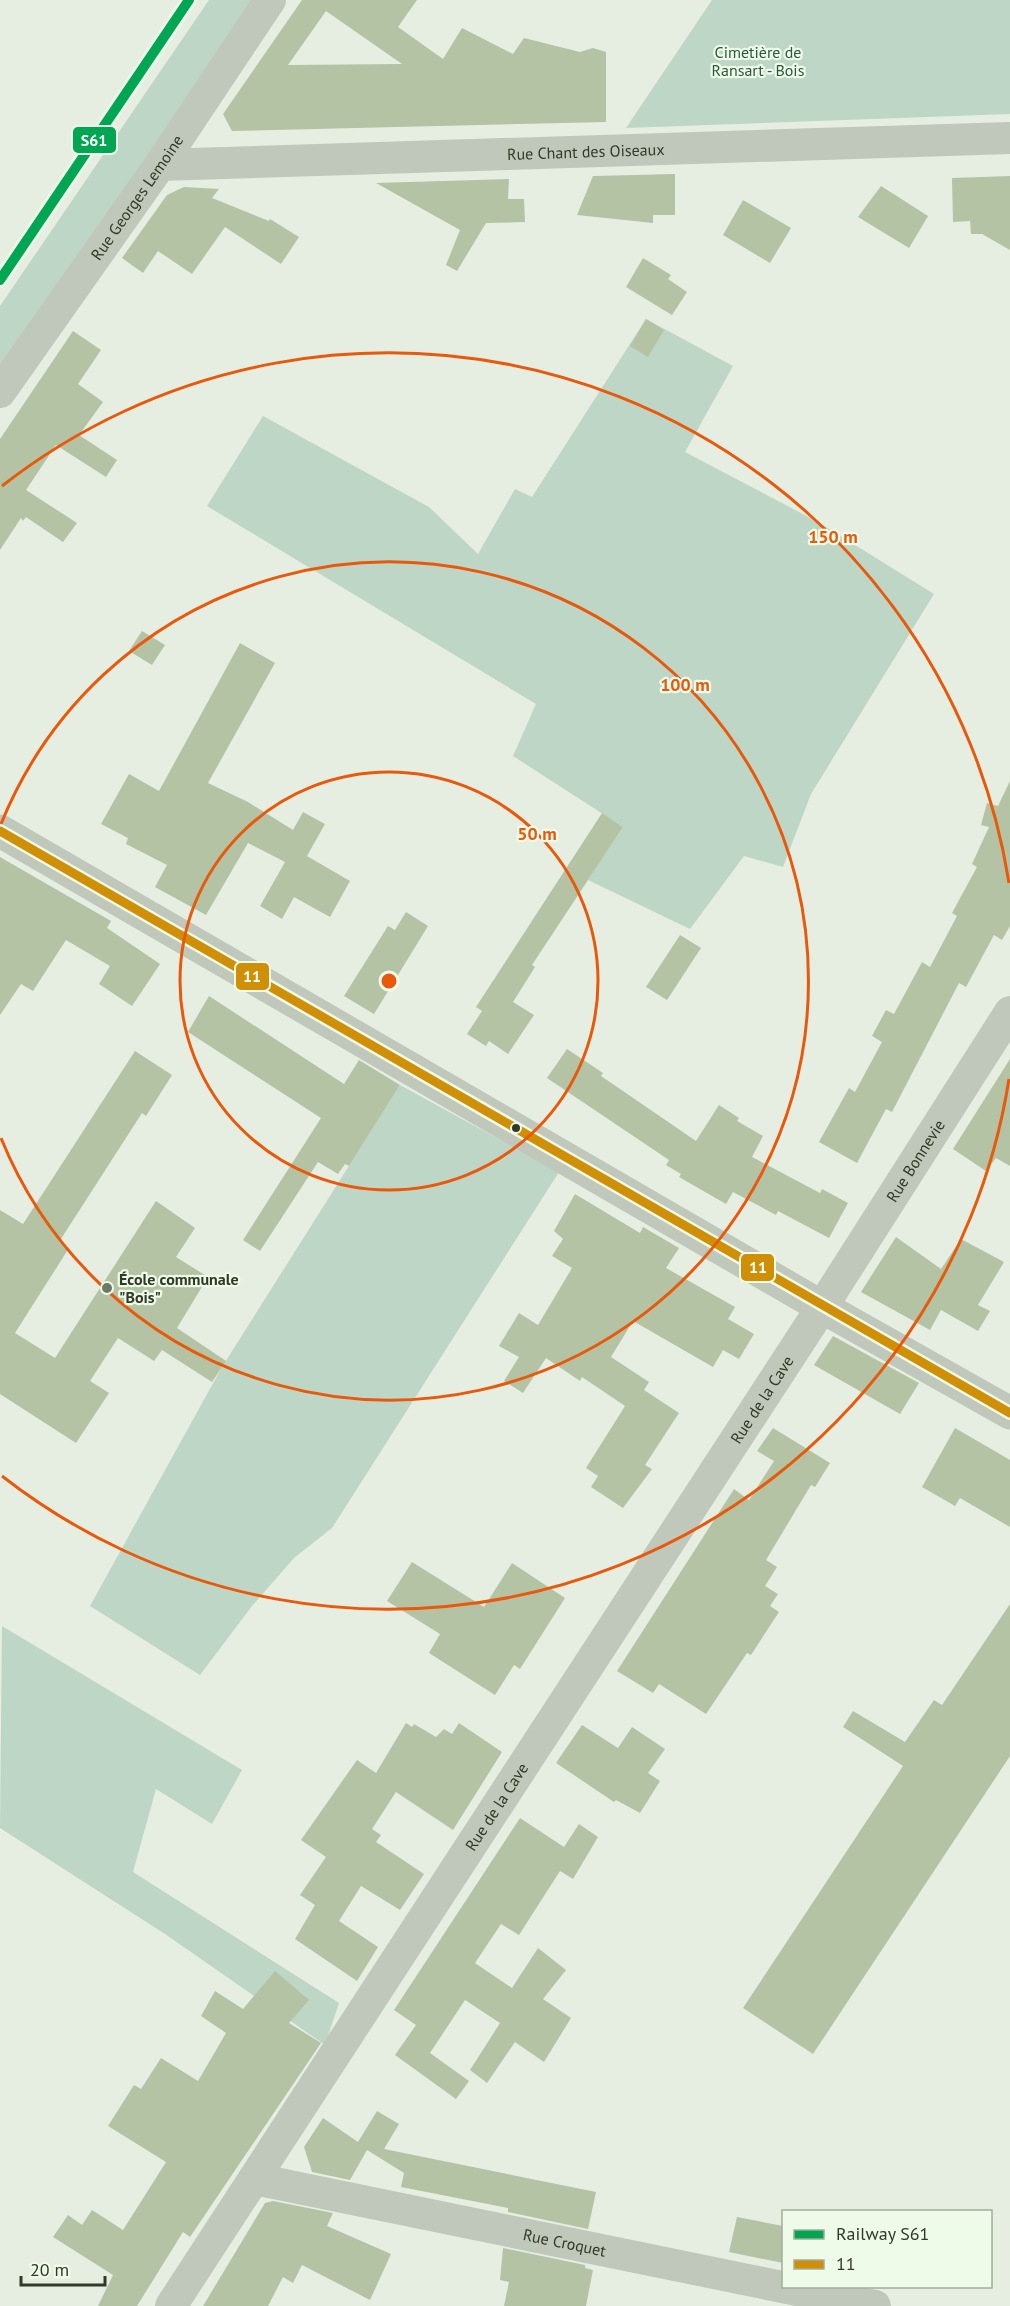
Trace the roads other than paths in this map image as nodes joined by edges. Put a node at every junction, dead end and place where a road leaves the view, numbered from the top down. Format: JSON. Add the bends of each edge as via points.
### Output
{"nodes":[{"id":1,"x":270,"y":0,"type":"edge"},
{"id":2,"x":1010,"y":138,"type":"edge"},
{"id":3,"x":160,"y":165,"type":"junction"},
{"id":4,"x":0,"y":392,"type":"edge"},
{"id":5,"x":0,"y":831,"type":"edge"},
{"id":6,"x":1010,"y":1012,"type":"edge"},
{"id":7,"x":822,"y":1307,"type":"junction"},
{"id":8,"x":1010,"y":1413,"type":"edge"},
{"id":9,"x":255,"y":2179,"type":"junction"},
{"id":10,"x":782,"y":2287,"type":"edge"},
{"id":11,"x":787,"y":2288,"type":"edge"},
{"id":12,"x":171,"y":2306,"type":"edge"},
{"id":13,"x":875,"y":2306,"type":"edge"}],
"edges":[{"from":1,"to":3,"type":"street","name":"Rue Georges Lemoine"},
{"from":2,"to":3,"type":"street","name":"Rue Chant des Oiseaux"},
{"from":3,"to":4,"type":"street","name":"Rue Georges Lemoine"},
{"from":5,"to":7,"type":"street"},
{"from":6,"to":7,"type":"street","name":"Rue Bonnevie"},
{"from":7,"to":8,"type":"street"},
{"from":7,"to":9,"type":"street","name":"Rue de la Cave"},
{"from":9,"to":10,"type":"street","name":"Rue Croquet"},
{"from":9,"to":12,"type":"street","name":"Rue de la Cave"},
{"from":11,"to":13,"type":"street","name":"Rue Croquet"}]}
